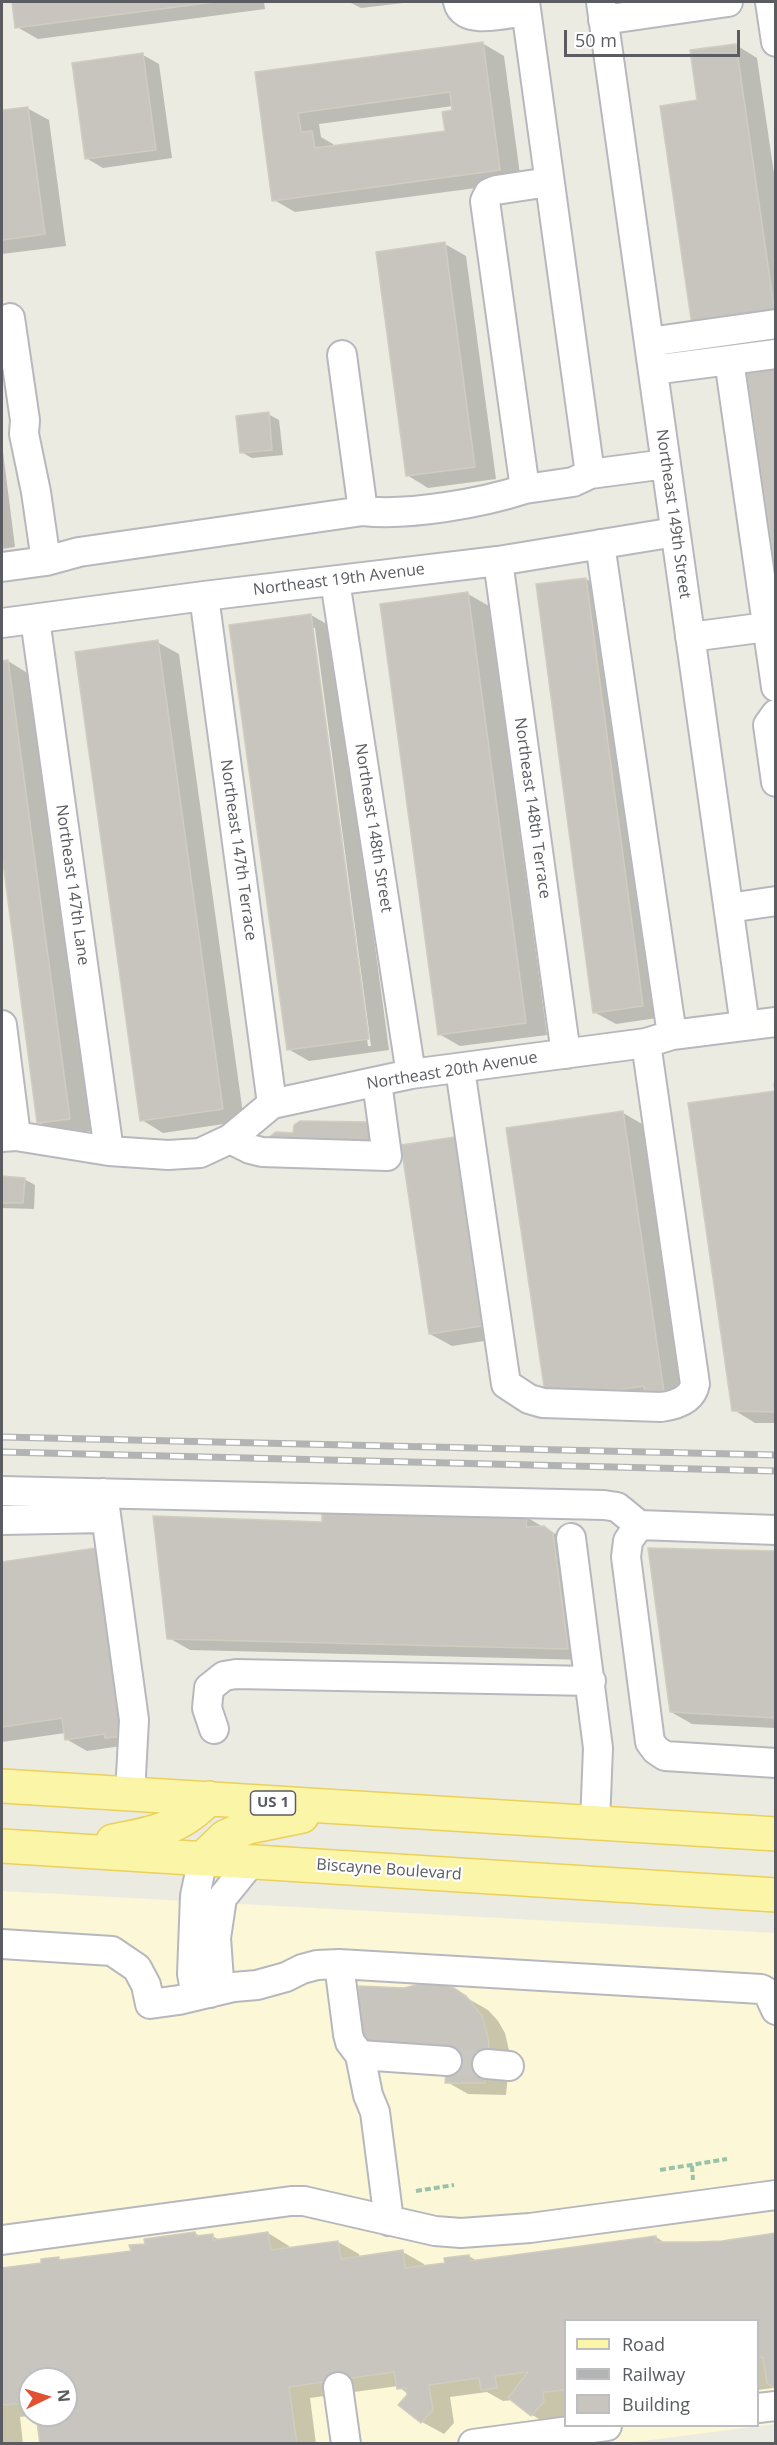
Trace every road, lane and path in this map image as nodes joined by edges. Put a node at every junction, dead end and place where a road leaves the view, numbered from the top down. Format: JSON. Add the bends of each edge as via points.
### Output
{"nodes":[{"id":1,"x":458,"y":2,"type":"edge"},
{"id":2,"x":728,"y":2,"type":"edge"},
{"id":3,"x":770,"y":2,"type":"edge"},
{"id":4,"x":525,"y":6,"type":"edge"},
{"id":5,"x":602,"y":11,"type":"edge"},
{"id":6,"x":776,"y":42,"type":"edge"},
{"id":7,"x":549,"y":182,"type":"junction"},
{"id":8,"x":10,"y":318,"type":"dead end"},
{"id":9,"x":776,"y":324,"type":"edge"},
{"id":10,"x":649,"y":342,"type":"junction"},
{"id":11,"x":776,"y":354,"type":"edge"},
{"id":12,"x":342,"y":355,"type":"dead end"},
{"id":13,"x":729,"y":360,"type":"junction"},
{"id":14,"x":653,"y":370,"type":"junction"},
{"id":15,"x":666,"y":464,"type":"junction"},
{"id":16,"x":590,"y":474,"type":"junction"},
{"id":17,"x":525,"y":489,"type":"junction"},
{"id":18,"x":363,"y":511,"type":"junction"},
{"id":19,"x":675,"y":532,"type":"junction"},
{"id":20,"x":600,"y":544,"type":"junction"},
{"id":21,"x":46,"y":561,"type":"junction"},
{"id":22,"x":498,"y":561,"type":"junction"},
{"id":23,"x":2,"y":567,"type":"edge"},
{"id":24,"x":335,"y":581,"type":"junction"},
{"id":25,"x":204,"y":596,"type":"junction"},
{"id":26,"x":35,"y":619,"type":"junction"},
{"id":27,"x":2,"y":623,"type":"edge"},
{"id":28,"x":767,"y":627,"type":"junction"},
{"id":29,"x":690,"y":637,"type":"junction"},
{"id":30,"x":776,"y":687,"type":"edge"},
{"id":31,"x":776,"y":714,"type":"edge"},
{"id":32,"x":776,"y":782,"type":"edge"},
{"id":33,"x":776,"y":902,"type":"edge"},
{"id":34,"x":729,"y":908,"type":"junction"},
{"id":35,"x":776,"y":1022,"type":"edge"},
{"id":36,"x":2,"y":1025,"type":"edge"},
{"id":37,"x":745,"y":1026,"type":"junction"},
{"id":38,"x":659,"y":1039,"type":"junction"},
{"id":39,"x":566,"y":1054,"type":"junction"},
{"id":40,"x":460,"y":1069,"type":"junction"},
{"id":41,"x":411,"y":1074,"type":"junction"},
{"id":42,"x":376,"y":1082,"type":"junction"},
{"id":43,"x":272,"y":1104,"type":"junction"},
{"id":44,"x":9,"y":1136,"type":"edge"},
{"id":45,"x":230,"y":1139,"type":"junction"},
{"id":46,"x":109,"y":1151,"type":"junction"},
{"id":47,"x":2,"y":1491,"type":"edge"},
{"id":48,"x":104,"y":1506,"type":"junction"},
{"id":49,"x":2,"y":1520,"type":"edge"},
{"id":50,"x":639,"y":1525,"type":"junction"},
{"id":51,"x":776,"y":1530,"type":"edge"},
{"id":52,"x":571,"y":1538,"type":"dead end"},
{"id":53,"x":591,"y":1681,"type":"junction"},
{"id":54,"x":214,"y":1729,"type":"dead end"},
{"id":55,"x":776,"y":1763,"type":"edge"},
{"id":56,"x":2,"y":1785,"type":"edge"},
{"id":57,"x":130,"y":1794,"type":"junction"},
{"id":58,"x":210,"y":1798,"type":"junction"},
{"id":59,"x":345,"y":1808,"type":"junction"},
{"id":60,"x":595,"y":1822,"type":"junction"},
{"id":61,"x":776,"y":1834,"type":"edge"},
{"id":62,"x":2,"y":1846,"type":"edge"},
{"id":63,"x":67,"y":1849,"type":"junction"},
{"id":64,"x":203,"y":1858,"type":"junction"},
{"id":65,"x":252,"y":1861,"type":"junction"},
{"id":66,"x":768,"y":1898,"type":"edge"},
{"id":67,"x":2,"y":1944,"type":"edge"},
{"id":68,"x":339,"y":1964,"type":"junction"},
{"id":69,"x":210,"y":1993,"type":"junction"},
{"id":70,"x":776,"y":2010,"type":"edge"},
{"id":71,"x":360,"y":2055,"type":"junction"},
{"id":72,"x":447,"y":2061,"type":"tunnel mouth"},
{"id":73,"x":728,"y":2159,"type":"dead end"},
{"id":74,"x":660,"y":2170,"type":"dead end"},
{"id":75,"x":454,"y":2185,"type":"dead end"},
{"id":76,"x":416,"y":2191,"type":"dead end"},
{"id":77,"x":776,"y":2195,"type":"edge"},
{"id":78,"x":389,"y":2221,"type":"junction"},
{"id":79,"x":2,"y":2240,"type":"edge"},
{"id":80,"x":338,"y":2387,"type":"dead end"},
{"id":81,"x":776,"y":2406,"type":"edge"},
{"id":82,"x":759,"y":2408,"type":"edge"},
{"id":83,"x":600,"y":2427,"type":"edge"},
{"id":84,"x":346,"y":2444,"type":"edge"},
{"id":85,"x":473,"y":2444,"type":"edge"}],
"edges":[{"from":1,"to":4,"type":"street","via":[[465,13],[474,17]]},
{"from":2,"to":5,"type":"street"},
{"from":3,"to":6,"type":"street"},
{"from":4,"to":7,"type":"street"},
{"from":5,"to":10,"type":"street","name":"Northeast 149th Street"},
{"from":7,"to":16,"type":"street"},
{"from":7,"to":17,"type":"street","via":[[496,190],[485,201]]},
{"from":8,"to":21,"type":"street","via":[[24,434]]},
{"from":9,"to":10,"type":"street"},
{"from":10,"to":14,"type":"street","name":"Northeast 149th Street"},
{"from":11,"to":13,"type":"street"},
{"from":12,"to":18,"type":"street"},
{"from":13,"to":14,"type":"street"},
{"from":13,"to":28,"type":"street"},
{"from":14,"to":15,"type":"street","name":"Northeast 149th Street"},
{"from":15,"to":16,"type":"street"},
{"from":15,"to":19,"type":"street","name":"Northeast 149th Street"},
{"from":16,"to":17,"type":"street","via":[[573,482]]},
{"from":17,"to":18,"type":"street","via":[[494,499],[391,513]]},
{"from":18,"to":21,"type":"street","via":[[79,552]]},
{"from":19,"to":20,"type":"street","name":"Northeast 19th Avenue"},
{"from":19,"to":29,"type":"street","name":"Northeast 149th Street"},
{"from":20,"to":22,"type":"street","name":"Northeast 19th Avenue"},
{"from":20,"to":38,"type":"street"},
{"from":21,"to":23,"type":"street"},
{"from":22,"to":24,"type":"street","name":"Northeast 19th Avenue"},
{"from":22,"to":39,"type":"street","name":"Northeast 148th Terrace"},
{"from":24,"to":25,"type":"street","name":"Northeast 19th Avenue"},
{"from":24,"to":41,"type":"street","name":"Northeast 148th Street"},
{"from":25,"to":26,"type":"street","name":"Northeast 19th Avenue"},
{"from":25,"to":43,"type":"street","name":"Northeast 147th Terrace"},
{"from":26,"to":27,"type":"street","name":"Northeast 19th Avenue"},
{"from":26,"to":46,"type":"street","name":"Northeast 147th Lane"},
{"from":28,"to":29,"type":"street"},
{"from":28,"to":30,"type":"street"},
{"from":29,"to":34,"type":"street","name":"Northeast 149th Street"},
{"from":31,"to":32,"type":"street","via":[[768,725]]},
{"from":33,"to":34,"type":"street"},
{"from":34,"to":37,"type":"street","name":"Northeast 149th Street"},
{"from":35,"to":37,"type":"street","name":"Northeast 20th Avenue"},
{"from":36,"to":44,"type":"street"},
{"from":37,"to":38,"type":"street","name":"Northeast 20th Avenue"},
{"from":38,"to":39,"type":"street","name":"Northeast 20th Avenue"},
{"from":38,"to":40,"type":"street","via":[[696,1384],[687,1398],[661,1407],[543,1403],[506,1384]]},
{"from":39,"to":40,"type":"street","name":"Northeast 20th Avenue"},
{"from":40,"to":41,"type":"street","name":"Northeast 20th Avenue"},
{"from":41,"to":42,"type":"street","name":"Northeast 20th Avenue"},
{"from":42,"to":43,"type":"street","name":"Northeast 20th Avenue"},
{"from":42,"to":45,"type":"street","via":[[387,1156],[262,1152]]},
{"from":43,"to":45,"type":"street","name":"Northeast 20th Avenue"},
{"from":44,"to":46,"type":"street","name":"Northeast 20th Avenue"},
{"from":45,"to":46,"type":"street","name":"Northeast 20th Avenue","via":[[200,1153]]},
{"from":47,"to":48,"type":"street"},
{"from":48,"to":49,"type":"street"},
{"from":48,"to":50,"type":"street","via":[[604,1505],[617,1507]]},
{"from":48,"to":57,"type":"street","via":[[134,1720]]},
{"from":50,"to":51,"type":"street"},
{"from":50,"to":55,"type":"street","via":[[628,1541],[626,1557],[650,1742],[664,1756]]},
{"from":52,"to":53,"type":"street"},
{"from":53,"to":54,"type":"street","via":[[236,1674],[224,1676],[209,1688],[207,1708]]},
{"from":53,"to":60,"type":"street","via":[[598,1748]]},
{"from":56,"to":57,"type":"main road","number":"US 1"},
{"from":57,"to":58,"type":"main road","number":"US 1"},
{"from":58,"to":59,"type":"main road","number":"US 1"},
{"from":58,"to":63,"type":"main road","via":[[180,1823],[152,1834]]},
{"from":59,"to":60,"type":"main road","number":"US 1"},
{"from":59,"to":64,"type":"main road","via":[[248,1827],[225,1837]]},
{"from":60,"to":61,"type":"main road","number":"US 1"},
{"from":62,"to":63,"type":"main road","name":"Biscayne Boulevard"},
{"from":63,"to":64,"type":"main road","name":"Biscayne Boulevard"},
{"from":64,"to":65,"type":"main road","name":"Biscayne Boulevard"},
{"from":64,"to":69,"type":"street","via":[[195,1896],[192,1974],[194,1985]]},
{"from":65,"to":66,"type":"main road","name":"Biscayne Boulevard"},
{"from":65,"to":69,"type":"street","via":[[222,1898],[216,1938],[219,1980]]},
{"from":67,"to":69,"type":"street","via":[[112,1951],[137,1968],[150,2004]]},
{"from":68,"to":69,"type":"street","via":[[317,1965],[286,1977]]},
{"from":68,"to":70,"type":"street","via":[[761,1989],[768,1993]]},
{"from":68,"to":71,"type":"street","via":[[348,2034]]},
{"from":71,"to":72,"type":"street"},
{"from":71,"to":78,"type":"street","via":[[375,2112]]},
{"from":73,"to":74,"type":"path"},
{"from":75,"to":76,"type":"path"},
{"from":77,"to":78,"type":"street","via":[[480,2233],[435,2231]]},
{"from":78,"to":79,"type":"street","via":[[291,2201]]},
{"from":80,"to":84,"type":"street"},
{"from":81,"to":82,"type":"street"},
{"from":83,"to":85,"type":"street"}]}
